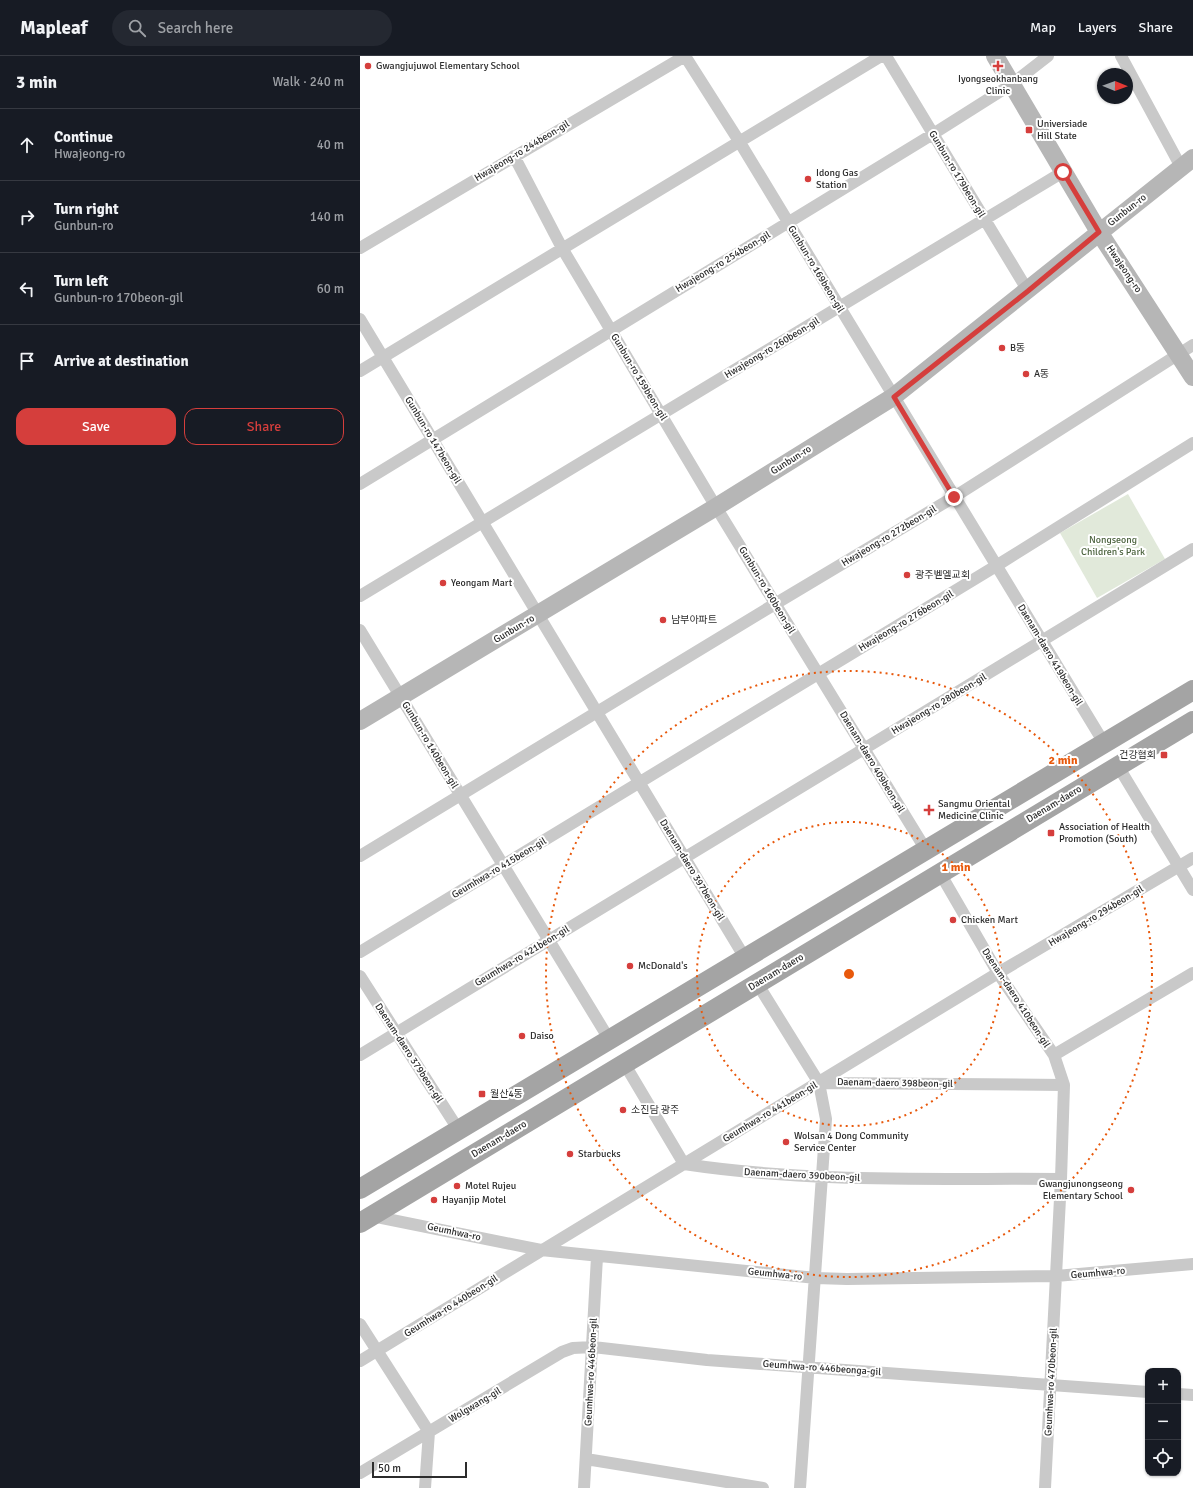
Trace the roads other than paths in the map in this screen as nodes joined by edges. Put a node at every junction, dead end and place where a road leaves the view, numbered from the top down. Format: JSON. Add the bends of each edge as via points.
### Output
{"nodes":[{"id":1,"x":685,"y":56,"type":"edge"},
{"id":2,"x":881,"y":56,"type":"edge"},
{"id":3,"x":886,"y":56,"type":"edge"},
{"id":4,"x":996,"y":56,"type":"edge"},
{"id":5,"x":1048,"y":56,"type":"edge"},
{"id":6,"x":1121,"y":56,"type":"edge"},
{"id":7,"x":1012,"y":84,"type":"junction"},
{"id":8,"x":933,"y":134,"type":"junction"},
{"id":9,"x":739,"y":141,"type":"junction"},
{"id":10,"x":514,"y":156,"type":"junction"},
{"id":11,"x":1187,"y":162,"type":"edge"},
{"id":12,"x":1063,"y":172,"type":"junction"},
{"id":13,"x":985,"y":219,"type":"junction"},
{"id":14,"x":788,"y":222,"type":"junction"},
{"id":15,"x":1099,"y":232,"type":"junction"},
{"id":16,"x":360,"y":248,"type":"edge"},
{"id":17,"x":562,"y":248,"type":"junction"},
{"id":18,"x":1028,"y":291,"type":"junction"},
{"id":19,"x":839,"y":308,"type":"junction"},
{"id":20,"x":360,"y":320,"type":"edge"},
{"id":21,"x":611,"y":330,"type":"junction"},
{"id":22,"x":1186,"y":349,"type":"edge"},
{"id":23,"x":383,"y":357,"type":"junction"},
{"id":24,"x":360,"y":372,"type":"edge"},
{"id":25,"x":1193,"y":377,"type":"edge"},
{"id":26,"x":894,"y":397,"type":"junction"},
{"id":27,"x":662,"y":414,"type":"junction"},
{"id":28,"x":432,"y":440,"type":"junction"},
{"id":29,"x":1193,"y":444,"type":"edge"},
{"id":30,"x":360,"y":484,"type":"edge"},
{"id":31,"x":954,"y":497,"type":"junction"},
{"id":32,"x":716,"y":507,"type":"junction"},
{"id":33,"x":482,"y":523,"type":"junction"},
{"id":34,"x":1193,"y":549,"type":"edge"},
{"id":35,"x":996,"y":566,"type":"junction"},
{"id":36,"x":360,"y":596,"type":"edge"},
{"id":37,"x":775,"y":604,"type":"junction"},
{"id":38,"x":537,"y":615,"type":"junction"},
{"id":39,"x":360,"y":630,"type":"edge"},
{"id":40,"x":1042,"y":641,"type":"junction"},
{"id":41,"x":818,"y":674,"type":"junction"},
{"id":42,"x":1193,"y":690,"type":"edge"},
{"id":43,"x":401,"y":696,"type":"junction"},
{"id":44,"x":596,"y":712,"type":"junction"},
{"id":45,"x":1193,"y":720,"type":"edge"},
{"id":46,"x":360,"y":721,"type":"edge"},
{"id":47,"x":1104,"y":743,"type":"junction"},
{"id":48,"x":864,"y":749,"type":"junction"},
{"id":49,"x":1118,"y":766,"type":"junction"},
{"id":50,"x":639,"y":783,"type":"junction"},
{"id":51,"x":460,"y":795,"type":"junction"},
{"id":52,"x":926,"y":850,"type":"junction"},
{"id":53,"x":360,"y":856,"type":"edge"},
{"id":54,"x":684,"y":858,"type":"junction"},
{"id":55,"x":1193,"y":858,"type":"edge"},
{"id":56,"x":503,"y":866,"type":"junction"},
{"id":57,"x":1179,"y":867,"type":"junction"},
{"id":58,"x":940,"y":873,"type":"junction"},
{"id":59,"x":1193,"y":890,"type":"edge"},
{"id":60,"x":548,"y":940,"type":"junction"},
{"id":61,"x":360,"y":952,"type":"edge"},
{"id":62,"x":745,"y":958,"type":"junction"},
{"id":63,"x":998,"y":973,"type":"junction"},
{"id":64,"x":1193,"y":973,"type":"edge"},
{"id":65,"x":360,"y":976,"type":"edge"},
{"id":66,"x":757,"y":983,"type":"junction"},
{"id":67,"x":396,"y":1032,"type":"junction"},
{"id":68,"x":609,"y":1039,"type":"junction"},
{"id":69,"x":360,"y":1054,"type":"edge"},
{"id":70,"x":1054,"y":1055,"type":"junction"},
{"id":71,"x":624,"y":1063,"type":"junction"},
{"id":72,"x":820,"y":1082,"type":"junction"},
{"id":73,"x":1064,"y":1085,"type":"junction"},
{"id":74,"x":458,"y":1129,"type":"junction"},
{"id":75,"x":684,"y":1164,"type":"junction"},
{"id":76,"x":822,"y":1178,"type":"junction"},
{"id":77,"x":1062,"y":1179,"type":"junction"},
{"id":78,"x":360,"y":1189,"type":"edge"},
{"id":79,"x":364,"y":1218,"type":"edge"},
{"id":80,"x":541,"y":1250,"type":"junction"},
{"id":81,"x":597,"y":1257,"type":"junction"},
{"id":82,"x":1193,"y":1264,"type":"edge"},
{"id":83,"x":1056,"y":1276,"type":"junction"},
{"id":84,"x":816,"y":1278,"type":"junction"},
{"id":85,"x":360,"y":1324,"type":"edge"},
{"id":86,"x":593,"y":1347,"type":"junction"},
{"id":87,"x":378,"y":1351,"type":"junction"},
{"id":88,"x":360,"y":1362,"type":"edge"},
{"id":89,"x":808,"y":1367,"type":"junction"},
{"id":90,"x":1052,"y":1385,"type":"junction"},
{"id":91,"x":1145,"y":1392,"type":"edge"},
{"id":92,"x":1181,"y":1394,"type":"edge"},
{"id":93,"x":1193,"y":1395,"type":"edge"},
{"id":94,"x":430,"y":1432,"type":"junction"},
{"id":95,"x":586,"y":1459,"type":"junction"},
{"id":96,"x":360,"y":1473,"type":"edge"},
{"id":97,"x":425,"y":1488,"type":"edge"},
{"id":98,"x":584,"y":1488,"type":"edge"},
{"id":99,"x":763,"y":1488,"type":"edge"},
{"id":100,"x":800,"y":1488,"type":"edge"},
{"id":101,"x":1046,"y":1488,"type":"edge"}],
"edges":[{"from":1,"to":9,"type":"street","name":"Gunbun-ro 169beon-gil"},
{"from":1,"to":10,"type":"street","name":"Hwajeong-ro 244beon-gil"},
{"from":2,"to":9,"type":"street"},
{"from":3,"to":8,"type":"street","name":"Gunbun-ro 179beon-gil"},
{"from":4,"to":7,"type":"street","name":"Hwajeong-ro"},
{"from":5,"to":7,"type":"street","name":"Hwajeong-ro 254beon-gil"},
{"from":6,"to":11,"type":"street"},
{"from":7,"to":8,"type":"street","name":"Hwajeong-ro 254beon-gil"},
{"from":7,"to":12,"type":"street","name":"Hwajeong-ro"},
{"from":8,"to":13,"type":"street","name":"Gunbun-ro 179beon-gil"},
{"from":8,"to":14,"type":"street","name":"Hwajeong-ro 254beon-gil"},
{"from":9,"to":14,"type":"street","name":"Gunbun-ro 169beon-gil"},
{"from":9,"to":17,"type":"street"},
{"from":10,"to":16,"type":"street","name":"Hwajeong-ro 244beon-gil"},
{"from":10,"to":17,"type":"street","name":"Gunbun-ro 159beon-gil"},
{"from":11,"to":15,"type":"street","name":"Gunbun-ro"},
{"from":12,"to":13,"type":"street","name":"Hwajeong-ro 260beon-gil"},
{"from":12,"to":15,"type":"street","name":"Hwajeong-ro"},
{"from":13,"to":18,"type":"street","name":"Gunbun-ro 179beon-gil"},
{"from":13,"to":19,"type":"street","name":"Hwajeong-ro 260beon-gil"},
{"from":14,"to":19,"type":"street","name":"Gunbun-ro 169beon-gil"},
{"from":14,"to":21,"type":"street","name":"Hwajeong-ro 254beon-gil"},
{"from":15,"to":18,"type":"street","name":"Gunbun-ro"},
{"from":15,"to":22,"type":"street","name":"Hwajeong-ro"},
{"from":17,"to":21,"type":"street","name":"Gunbun-ro 159beon-gil"},
{"from":17,"to":23,"type":"street"},
{"from":18,"to":26,"type":"street","name":"Gunbun-ro"},
{"from":19,"to":26,"type":"street","name":"Gunbun-ro 169beon-gil"},
{"from":19,"to":27,"type":"street","name":"Hwajeong-ro 260beon-gil"},
{"from":20,"to":23,"type":"street","name":"Gunbun-ro 147beon-gil"},
{"from":21,"to":27,"type":"street","name":"Gunbun-ro 159beon-gil"},
{"from":21,"to":28,"type":"street","name":"Hwajeong-ro 254beon-gil"},
{"from":22,"to":25,"type":"street","name":"Hwajeong-ro"},
{"from":22,"to":31,"type":"street","name":"Hwajeong-ro 272beon-gil"},
{"from":23,"to":24,"type":"street"},
{"from":23,"to":28,"type":"street","name":"Gunbun-ro 147beon-gil"},
{"from":26,"to":31,"type":"street","name":"Gunbun-ro 169beon-gil"},
{"from":26,"to":32,"type":"street","name":"Gunbun-ro"},
{"from":27,"to":32,"type":"street","name":"Gunbun-ro 159beon-gil"},
{"from":27,"to":33,"type":"street","name":"Hwajeong-ro 260beon-gil"},
{"from":28,"to":30,"type":"street","name":"Hwajeong-ro 254beon-gil"},
{"from":28,"to":33,"type":"street","name":"Gunbun-ro 147beon-gil"},
{"from":29,"to":35,"type":"street","name":"Hwajeong-ro 276beon-gil"},
{"from":31,"to":35,"type":"street","name":"Daenam-daero 419beon-gil"},
{"from":31,"to":37,"type":"street","name":"Hwajeong-ro 272beon-gil"},
{"from":32,"to":37,"type":"street","name":"Gunbun-ro 160beon-gil"},
{"from":32,"to":38,"type":"street","name":"Gunbun-ro"},
{"from":33,"to":36,"type":"street"},
{"from":33,"to":38,"type":"street","name":"Gunbun-ro 147beon-gil"},
{"from":34,"to":40,"type":"street","name":"Hwajeong-ro 280beon-gil"},
{"from":35,"to":40,"type":"street","name":"Daenam-daero 419beon-gil"},
{"from":35,"to":41,"type":"street","name":"Hwajeong-ro 276beon-gil"},
{"from":37,"to":41,"type":"street","name":"Gunbun-ro 160beon-gil"},
{"from":37,"to":44,"type":"street","name":"Hwajeong-ro 272beon-gil"},
{"from":38,"to":43,"type":"street","name":"Gunbun-ro"},
{"from":38,"to":44,"type":"street","name":"Gunbun-ro 147beon-gil"},
{"from":39,"to":43,"type":"street","name":"Gunbun-ro 140beon-gil"},
{"from":40,"to":47,"type":"street","name":"Daenam-daero 419beon-gil"},
{"from":40,"to":48,"type":"street","name":"Hwajeong-ro 280beon-gil"},
{"from":41,"to":48,"type":"street","name":"Daenam-daero 409beon-gil"},
{"from":41,"to":50,"type":"street","name":"Hwajeong-ro 276beon-gil"},
{"from":42,"to":47,"type":"main road"},
{"from":43,"to":46,"type":"street","name":"Gunbun-ro"},
{"from":43,"to":51,"type":"street","name":"Gunbun-ro 140beon-gil"},
{"from":44,"to":50,"type":"street","name":"Daenam-daero 397beon-gil"},
{"from":44,"to":51,"type":"street","name":"Gunbun-ro 140beon-gil"},
{"from":45,"to":49,"type":"main road","name":"Daenam-daero"},
{"from":47,"to":52,"type":"main road"},
{"from":48,"to":52,"type":"street","name":"Daenam-daero 409beon-gil"},
{"from":48,"to":54,"type":"street","name":"Hwajeong-ro 280beon-gil"},
{"from":49,"to":57,"type":"street"},
{"from":49,"to":58,"type":"main road","name":"Daenam-daero"},
{"from":50,"to":54,"type":"street","name":"Daenam-daero 397beon-gil"},
{"from":50,"to":56,"type":"street","name":"Geumhwa-ro 415beon-gil"},
{"from":51,"to":53,"type":"street","name":"Gunbun-ro 140beon-gil"},
{"from":51,"to":56,"type":"street","name":"Gunbun-ro 140beon-gil"},
{"from":52,"to":62,"type":"main road"},
{"from":54,"to":60,"type":"street","name":"Geumhwa-ro 421beon-gil"},
{"from":54,"to":62,"type":"street","name":"Daenam-daero 397beon-gil"},
{"from":55,"to":57,"type":"street","name":"Hwajeong-ro 294beon-gil"},
{"from":56,"to":60,"type":"street","name":"Gunbun-ro 140beon-gil"},
{"from":56,"to":61,"type":"street","name":"Geumhwa-ro 415beon-gil"},
{"from":57,"to":59,"type":"street"},
{"from":57,"to":63,"type":"street","name":"Hwajeong-ro 294beon-gil"},
{"from":58,"to":63,"type":"street","name":"Daenam-daero 410beon-gil"},
{"from":58,"to":66,"type":"main road","name":"Daenam-daero"},
{"from":60,"to":67,"type":"street","name":"Geumhwa-ro 421beon-gil"},
{"from":60,"to":68,"type":"street","name":"Gunbun-ro 140beon-gil"},
{"from":62,"to":68,"type":"main road"},
{"from":63,"to":70,"type":"street","name":"Daenam-daero 410beon-gil"},
{"from":63,"to":72,"type":"street","name":"Geumhwa-ro 441beon-gil"},
{"from":64,"to":70,"type":"street","name":"Daenam-daero 410beon-gil"},
{"from":65,"to":67,"type":"street","name":"Daenam-daero 379beon-gil"},
{"from":66,"to":71,"type":"main road","name":"Daenam-daero"},
{"from":66,"to":72,"type":"street"},
{"from":67,"to":69,"type":"street","name":"Geumhwa-ro 421beon-gil"},
{"from":67,"to":74,"type":"street","name":"Daenam-daero 379beon-gil"},
{"from":68,"to":74,"type":"main road"},
{"from":70,"to":73,"type":"street","name":"Geumhwa-ro 470beon-gil"},
{"from":71,"to":75,"type":"street"},
{"from":71,"to":79,"type":"main road","name":"Daenam-daero"},
{"from":72,"to":73,"type":"street","name":"Daenam-daero 398beon-gil"},
{"from":72,"to":75,"type":"street","name":"Geumhwa-ro 441beon-gil"},
{"from":72,"to":76,"type":"street","via":[[826,1119]]},
{"from":73,"to":77,"type":"street","name":"Geumhwa-ro 470beon-gil"},
{"from":74,"to":78,"type":"main road"},
{"from":75,"to":76,"type":"street","name":"Daenam-daero 390beon-gil","via":[[722,1170]]},
{"from":75,"to":80,"type":"street","name":"Geumhwa-ro 441beon-gil"},
{"from":76,"to":77,"type":"street","name":"Daenam-daero 390beon-gil"},
{"from":76,"to":84,"type":"street"},
{"from":77,"to":83,"type":"street","name":"Geumhwa-ro 470beon-gil"},
{"from":79,"to":80,"type":"street","name":"Geumhwa-ro"},
{"from":80,"to":81,"type":"street","name":"Geumhwa-ro"},
{"from":80,"to":87,"type":"street","name":"Geumhwa-ro 440beon-gil"},
{"from":81,"to":84,"type":"street","name":"Geumhwa-ro"},
{"from":81,"to":86,"type":"street","name":"Geumhwa-ro 446beon-gil"},
{"from":82,"to":83,"type":"street","name":"Geumhwa-ro"},
{"from":83,"to":84,"type":"street","name":"Geumhwa-ro"},
{"from":83,"to":90,"type":"street","name":"Geumhwa-ro 470beon-gil"},
{"from":84,"to":89,"type":"street"},
{"from":85,"to":87,"type":"street"},
{"from":86,"to":89,"type":"street","name":"Geumhwa-ro 446beonga-gil","via":[[707,1360]]},
{"from":86,"to":94,"type":"street","name":"Wolgwang-gil","via":[[566,1349]]},
{"from":86,"to":95,"type":"street","name":"Geumhwa-ro 446beon-gil"},
{"from":87,"to":88,"type":"street","name":"Geumhwa-ro 440beon-gil"},
{"from":87,"to":94,"type":"street"},
{"from":89,"to":90,"type":"street","name":"Geumhwa-ro 446beonga-gil"},
{"from":89,"to":100,"type":"street"},
{"from":90,"to":91,"type":"street","name":"Geumhwa-ro 446beonga-gil"},
{"from":90,"to":101,"type":"street","name":"Geumhwa-ro 470beon-gil"},
{"from":92,"to":93,"type":"street"},
{"from":94,"to":96,"type":"street","name":"Wolgwang-gil"},
{"from":94,"to":97,"type":"street"},
{"from":95,"to":98,"type":"street","name":"Geumhwa-ro 446beon-gil"},
{"from":95,"to":99,"type":"street"}]}
